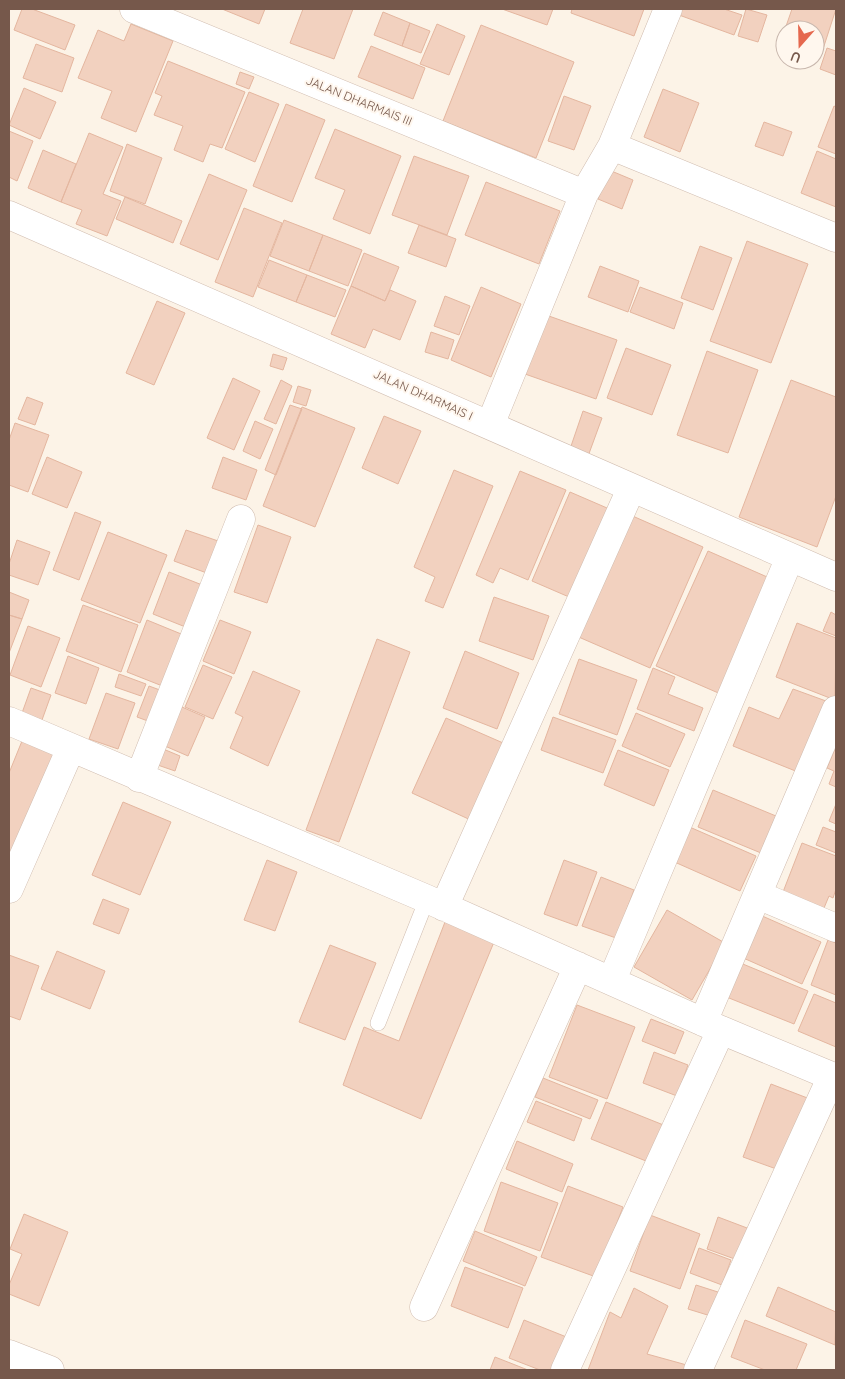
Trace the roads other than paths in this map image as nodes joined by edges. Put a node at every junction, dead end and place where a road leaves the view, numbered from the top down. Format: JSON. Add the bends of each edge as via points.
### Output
{"nodes":[{"id":1,"x":134,"y":9,"type":"edge"},
{"id":2,"x":668,"y":9,"type":"edge"},
{"id":3,"x":612,"y":146,"type":"junction"},
{"id":4,"x":584,"y":194,"type":"junction"},
{"id":5,"x":9,"y":215,"type":"edge"},
{"id":6,"x":836,"y":238,"type":"edge"},
{"id":7,"x":490,"y":424,"type":"junction"},
{"id":8,"x":631,"y":489,"type":"junction"},
{"id":9,"x":241,"y":519,"type":"dead end"},
{"id":10,"x":790,"y":557,"type":"junction"},
{"id":11,"x":836,"y":577,"type":"edge"},
{"id":12,"x":9,"y":721,"type":"edge"},
{"id":13,"x":833,"y":726,"type":"edge"},
{"id":14,"x":71,"y":748,"type":"junction"},
{"id":15,"x":139,"y":778,"type":"junction"},
{"id":16,"x":9,"y":889,"type":"edge"},
{"id":17,"x":758,"y":896,"type":"junction"},
{"id":18,"x":435,"y":903,"type":"junction"},
{"id":19,"x":836,"y":928,"type":"edge"},
{"id":20,"x":578,"y":966,"type":"junction"},
{"id":21,"x":612,"y":980,"type":"junction"},
{"id":22,"x":378,"y":1022,"type":"dead end"},
{"id":23,"x":712,"y":1026,"type":"junction"},
{"id":24,"x":834,"y":1077,"type":"edge"},
{"id":25,"x":424,"y":1307,"type":"dead end"},
{"id":26,"x":17,"y":1361,"type":"edge"},
{"id":27,"x":50,"y":1370,"type":"edge"},
{"id":28,"x":565,"y":1370,"type":"edge"},
{"id":29,"x":698,"y":1370,"type":"edge"}],
"edges":[{"from":1,"to":4,"type":"street","name":"JALAN DHARMAIS III"},
{"from":2,"to":3,"type":"street"},
{"from":3,"to":4,"type":"street"},
{"from":3,"to":6,"type":"street"},
{"from":4,"to":7,"type":"street"},
{"from":5,"to":7,"type":"street","name":"JALAN DHARMAIS I"},
{"from":7,"to":8,"type":"street","name":"JALAN DHARMAIS I"},
{"from":8,"to":10,"type":"street","name":"JALAN DHARMAIS I"},
{"from":8,"to":18,"type":"street"},
{"from":9,"to":15,"type":"street"},
{"from":10,"to":11,"type":"street","name":"JALAN DHARMAIS I"},
{"from":10,"to":21,"type":"street"},
{"from":12,"to":14,"type":"street"},
{"from":13,"to":17,"type":"street"},
{"from":14,"to":15,"type":"street"},
{"from":14,"to":16,"type":"street"},
{"from":15,"to":18,"type":"street"},
{"from":17,"to":19,"type":"street"},
{"from":17,"to":23,"type":"street"},
{"from":18,"to":20,"type":"street"},
{"from":18,"to":22,"type":"lane"},
{"from":20,"to":21,"type":"street"},
{"from":20,"to":25,"type":"street"},
{"from":21,"to":23,"type":"street"},
{"from":23,"to":24,"type":"street"},
{"from":23,"to":28,"type":"street"},
{"from":24,"to":29,"type":"street"},
{"from":26,"to":27,"type":"street"}]}
